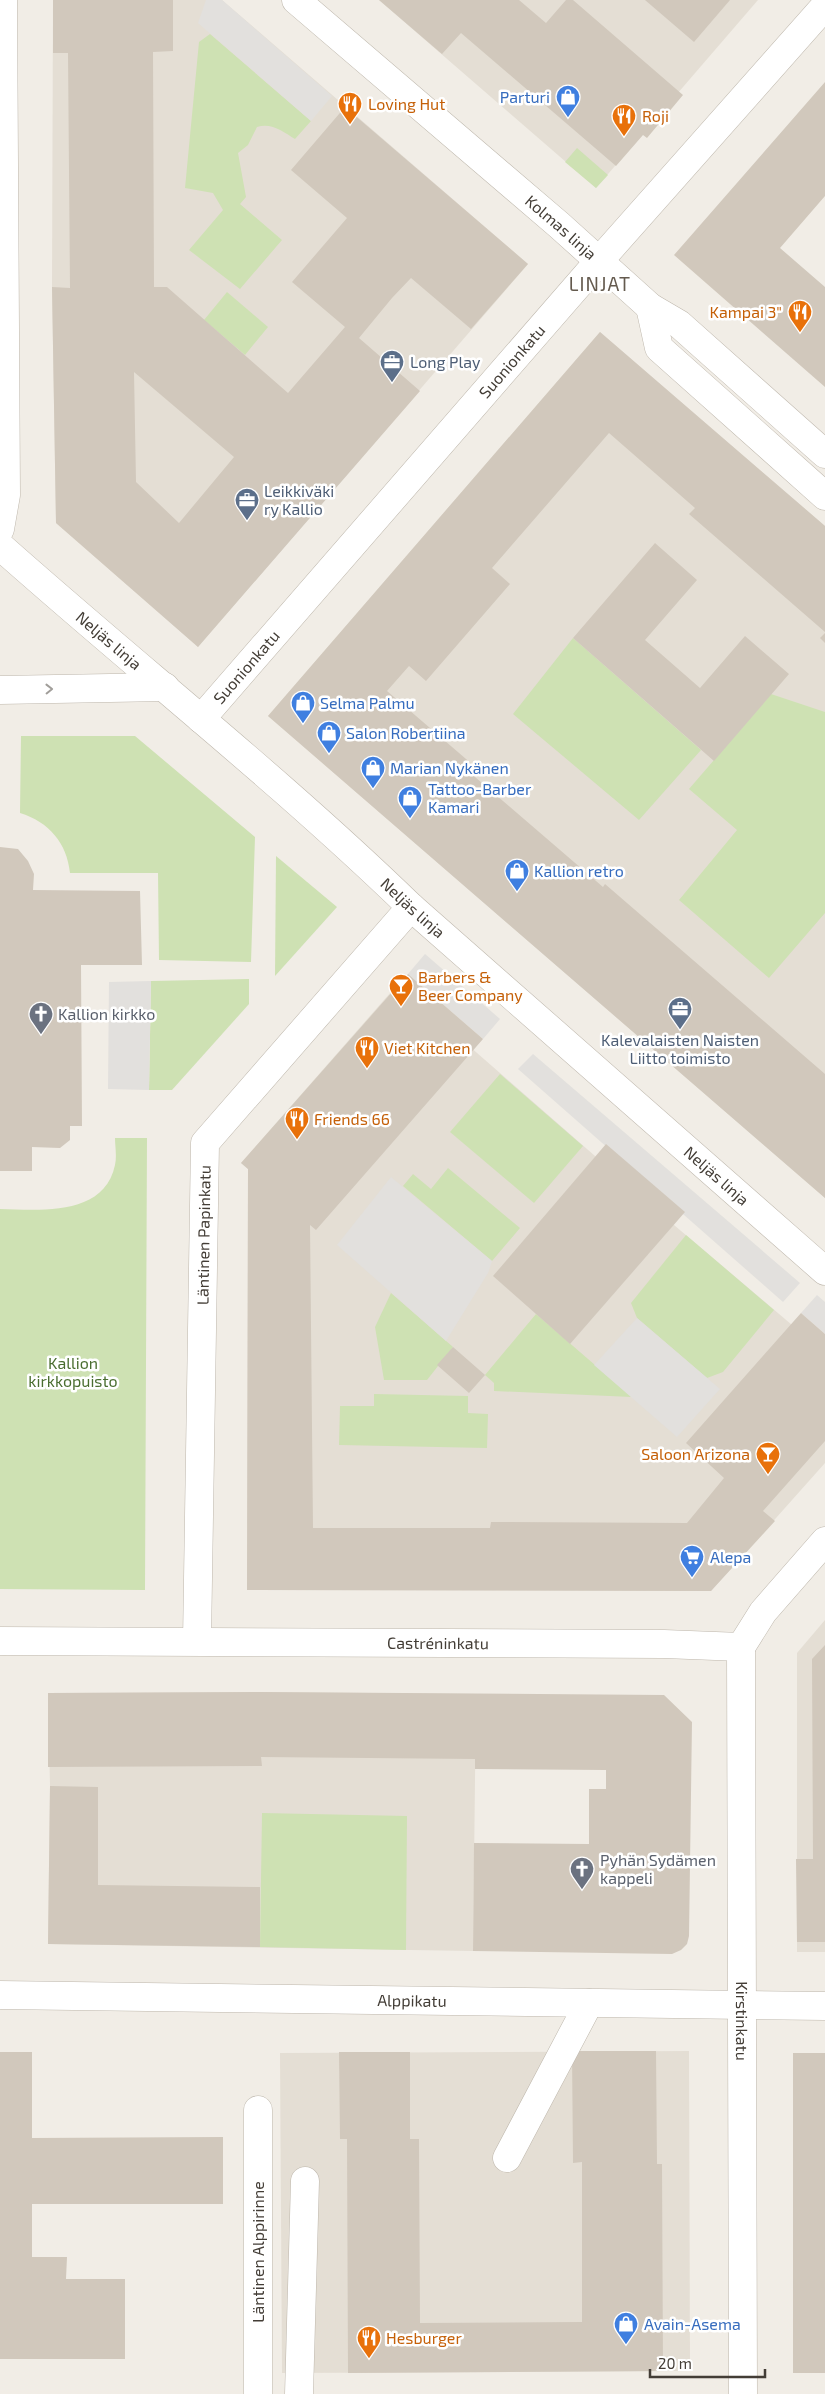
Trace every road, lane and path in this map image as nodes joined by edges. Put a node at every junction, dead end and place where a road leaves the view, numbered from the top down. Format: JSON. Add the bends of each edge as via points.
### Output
{"nodes":[{"id":1,"x":3,"y":0,"type":"edge"},
{"id":2,"x":296,"y":0,"type":"edge"},
{"id":3,"x":825,"y":6,"type":"edge"},
{"id":4,"x":599,"y":261,"type":"junction"},
{"id":5,"x":650,"y":307,"type":"junction"},
{"id":6,"x":825,"y":454,"type":"edge"},
{"id":7,"x":825,"y":496,"type":"edge"},
{"id":8,"x":0,"y":529,"type":"edge"},
{"id":9,"x":0,"y":546,"type":"edge"},
{"id":10,"x":165,"y":687,"type":"junction"},
{"id":11,"x":0,"y":690,"type":"edge"},
{"id":12,"x":201,"y":719,"type":"junction"},
{"id":13,"x":411,"y":907,"type":"junction"},
{"id":14,"x":825,"y":1271,"type":"edge"},
{"id":15,"x":825,"y":1541,"type":"edge"},
{"id":16,"x":0,"y":1640,"type":"edge"},
{"id":17,"x":197,"y":1641,"type":"junction"},
{"id":18,"x":741,"y":1647,"type":"junction"},
{"id":19,"x":0,"y":1995,"type":"edge"},
{"id":20,"x":589,"y":2003,"type":"junction"},
{"id":21,"x":741,"y":2005,"type":"junction"},
{"id":22,"x":825,"y":2006,"type":"edge"},
{"id":23,"x":258,"y":2110,"type":"dead end"},
{"id":24,"x":507,"y":2158,"type":"dead end"},
{"id":25,"x":305,"y":2181,"type":"dead end"},
{"id":26,"x":258,"y":2394,"type":"edge"},
{"id":27,"x":299,"y":2394,"type":"edge"},
{"id":28,"x":743,"y":2394,"type":"edge"}],
"edges":[{"from":1,"to":8,"type":"street","via":[[6,495]]},
{"from":2,"to":4,"type":"street","name":"Kolmas linja"},
{"from":3,"to":4,"type":"street","name":"Suonionkatu"},
{"from":4,"to":5,"type":"street","name":"Kolmas linja"},
{"from":4,"to":12,"type":"street","name":"Suonionkatu"},
{"from":5,"to":6,"type":"street","name":"Kolmas linja","via":[[679,324]]},
{"from":5,"to":7,"type":"street","via":[[659,348]]},
{"from":9,"to":10,"type":"street","name":"Neljäs linja"},
{"from":11,"to":10,"type":"street","one_way":true},
{"from":10,"to":12,"type":"street","name":"Neljäs linja"},
{"from":12,"to":13,"type":"street","name":"Neljäs linja","via":[[368,865]]},
{"from":13,"to":14,"type":"street","name":"Neljäs linja"},
{"from":13,"to":17,"type":"street","name":"Läntinen Papinkatu","via":[[204,1142]]},
{"from":15,"to":18,"type":"street","via":[[763,1612]]},
{"from":16,"to":17,"type":"street","name":"Castréninkatu"},
{"from":17,"to":18,"type":"street","name":"Castréninkatu"},
{"from":18,"to":21,"type":"street","name":"Kirstinkatu"},
{"from":19,"to":20,"type":"street","name":"Alppikatu"},
{"from":20,"to":21,"type":"street","name":"Alppikatu"},
{"from":20,"to":24,"type":"street"},
{"from":21,"to":22,"type":"street","name":"Alppikatu"},
{"from":21,"to":28,"type":"street","name":"Kirstinkatu"},
{"from":23,"to":26,"type":"street","name":"Läntinen Alppirinne"},
{"from":25,"to":27,"type":"street"}]}
